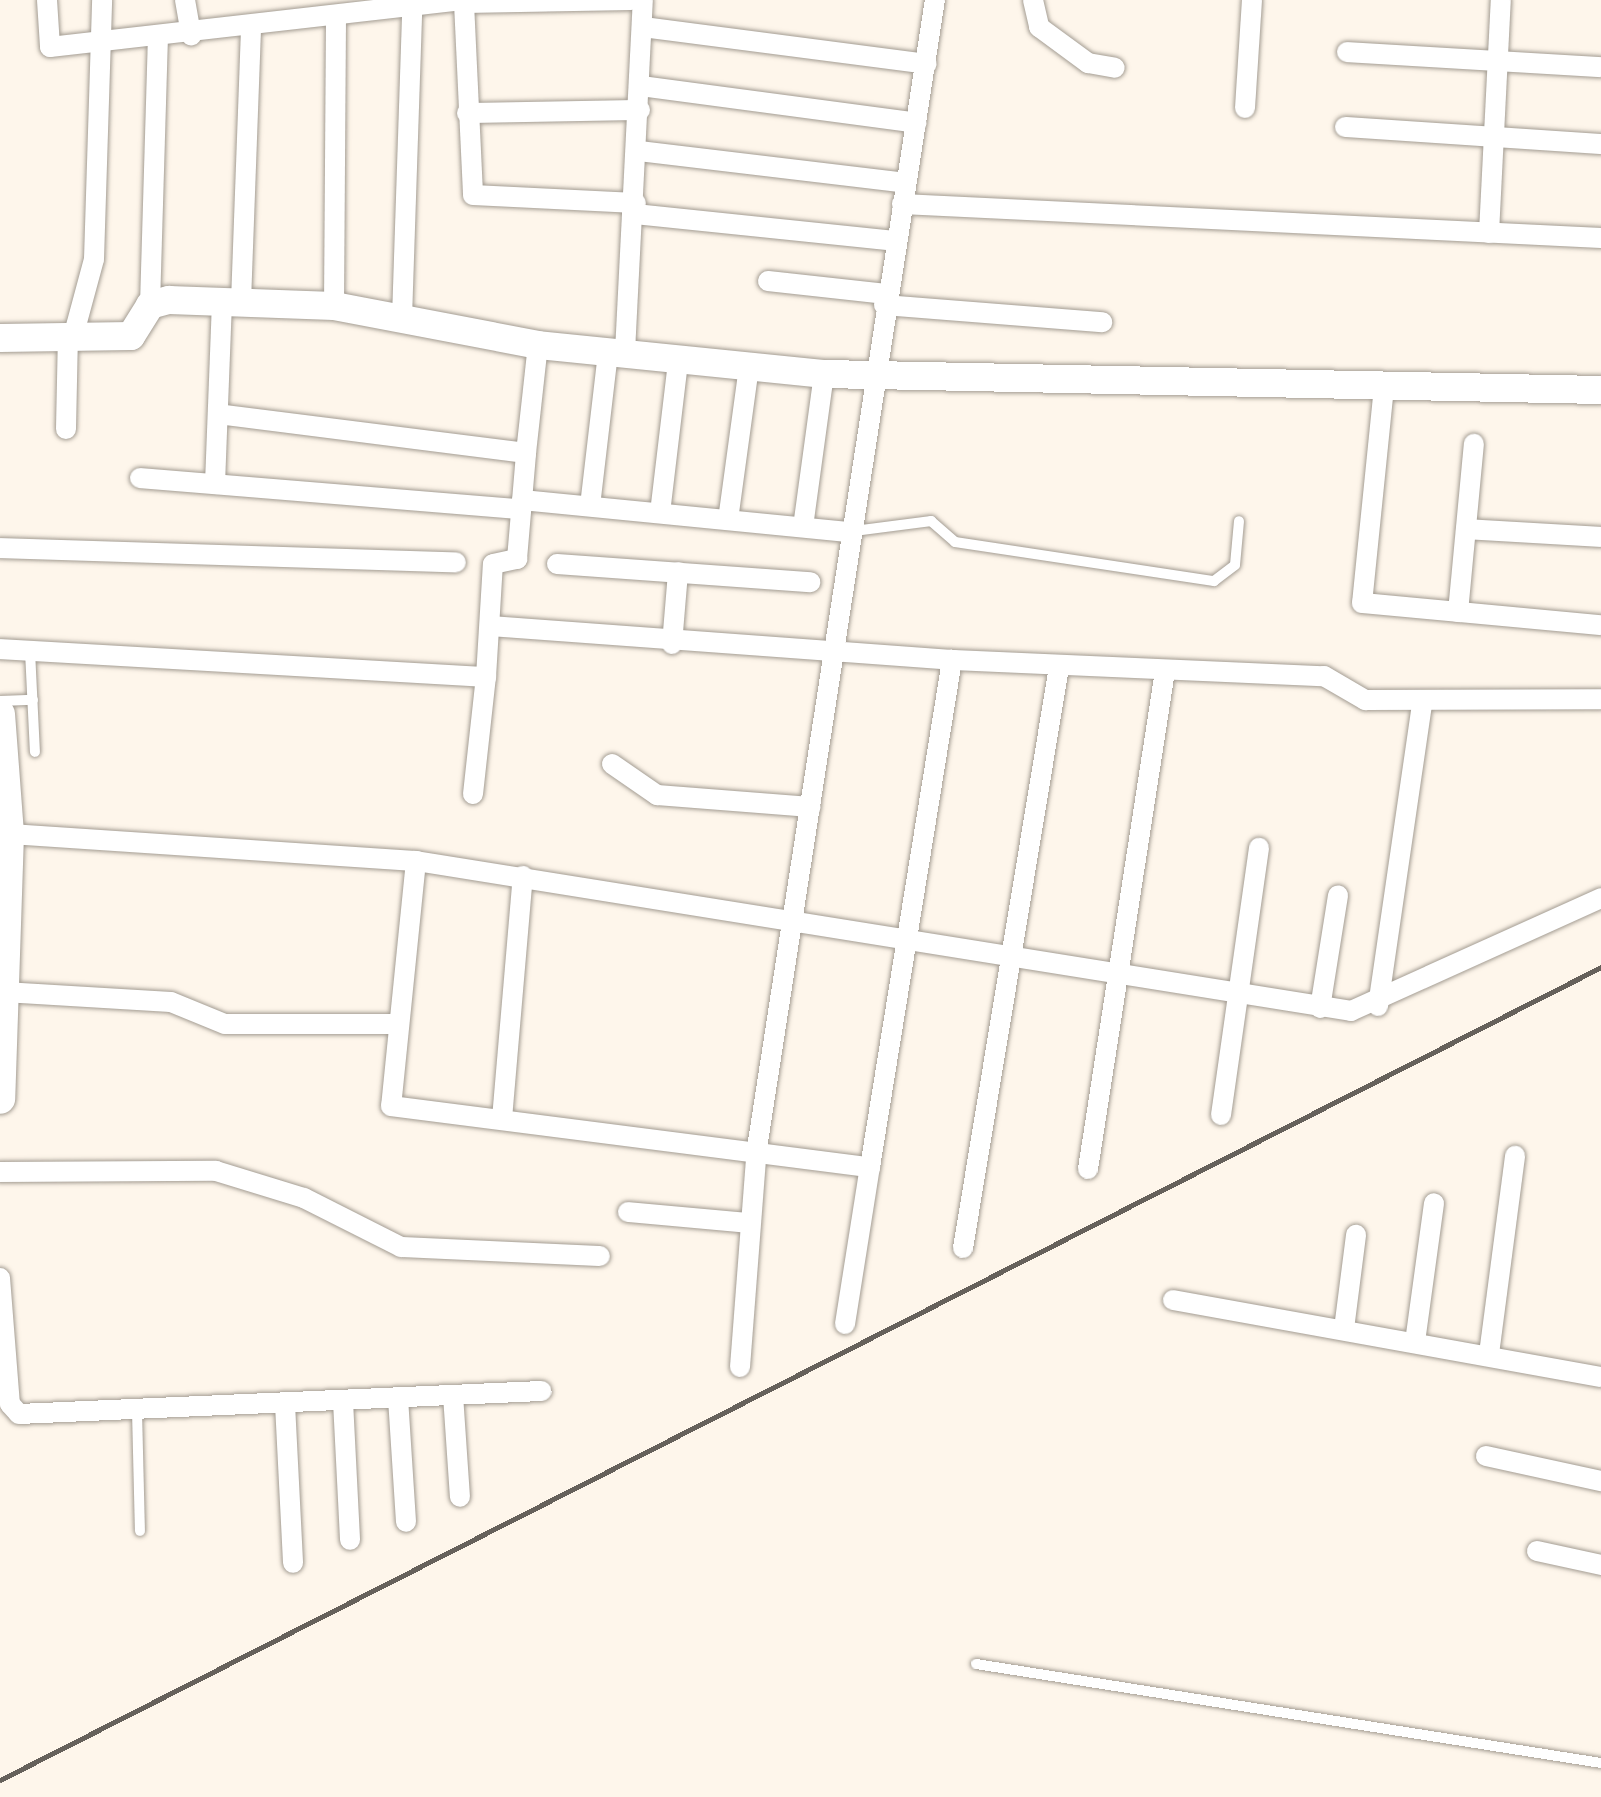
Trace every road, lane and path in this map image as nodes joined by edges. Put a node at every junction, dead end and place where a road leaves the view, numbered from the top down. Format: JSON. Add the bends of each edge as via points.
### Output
{"nodes":[{"id":1,"x":47,"y":0,"type":"edge"},
{"id":2,"x":102,"y":0,"type":"edge"},
{"id":3,"x":185,"y":0,"type":"edge"},
{"id":4,"x":631,"y":0,"type":"edge"},
{"id":5,"x":643,"y":0,"type":"edge"},
{"id":6,"x":935,"y":0,"type":"edge"},
{"id":7,"x":1033,"y":0,"type":"edge"},
{"id":8,"x":1252,"y":0,"type":"edge"},
{"id":9,"x":1501,"y":0,"type":"edge"},
{"id":10,"x":551,"y":1,"type":"edge"},
{"id":11,"x":464,"y":2,"type":"edge"},
{"id":12,"x":412,"y":10,"type":"junction"},
{"id":13,"x":336,"y":20,"type":"junction"},
{"id":14,"x":642,"y":27,"type":"junction"},
{"id":15,"x":250,"y":29,"type":"junction"},
{"id":16,"x":191,"y":35,"type":"junction"},
{"id":17,"x":158,"y":38,"type":"junction"},
{"id":18,"x":104,"y":42,"type":"junction"},
{"id":19,"x":1347,"y":52,"type":"dead end"},
{"id":20,"x":1498,"y":60,"type":"junction"},
{"id":21,"x":927,"y":64,"type":"junction"},
{"id":22,"x":1115,"y":68,"type":"dead end"},
{"id":23,"x":1601,"y":68,"type":"edge"},
{"id":24,"x":641,"y":86,"type":"junction"},
{"id":25,"x":1245,"y":108,"type":"dead end"},
{"id":26,"x":640,"y":110,"type":"junction"},
{"id":27,"x":467,"y":112,"type":"junction"},
{"id":28,"x":918,"y":123,"type":"junction"},
{"id":29,"x":1345,"y":127,"type":"dead end"},
{"id":30,"x":1494,"y":138,"type":"junction"},
{"id":31,"x":1601,"y":144,"type":"edge"},
{"id":32,"x":638,"y":150,"type":"junction"},
{"id":33,"x":904,"y":194,"type":"junction"},
{"id":34,"x":635,"y":208,"type":"junction"},
{"id":35,"x":1490,"y":233,"type":"junction"},
{"id":36,"x":1601,"y":238,"type":"edge"},
{"id":37,"x":895,"y":241,"type":"junction"},
{"id":38,"x":768,"y":280,"type":"dead end"},
{"id":39,"x":885,"y":300,"type":"junction"},
{"id":40,"x":232,"y":302,"type":"junction"},
{"id":41,"x":150,"y":305,"type":"junction"},
{"id":42,"x":334,"y":306,"type":"junction"},
{"id":43,"x":402,"y":318,"type":"junction"},
{"id":44,"x":1102,"y":322,"type":"dead end"},
{"id":45,"x":70,"y":337,"type":"junction"},
{"id":46,"x":0,"y":338,"type":"edge"},
{"id":47,"x":538,"y":345,"type":"junction"},
{"id":48,"x":617,"y":352,"type":"junction"},
{"id":49,"x":678,"y":361,"type":"junction"},
{"id":50,"x":749,"y":366,"type":"junction"},
{"id":51,"x":824,"y":374,"type":"junction"},
{"id":52,"x":874,"y":376,"type":"junction"},
{"id":53,"x":1384,"y":387,"type":"junction"},
{"id":54,"x":1601,"y":390,"type":"edge"},
{"id":55,"x":218,"y":414,"type":"junction"},
{"id":56,"x":66,"y":430,"type":"dead end"},
{"id":57,"x":1474,"y":444,"type":"dead end"},
{"id":58,"x":526,"y":454,"type":"junction"},
{"id":59,"x":140,"y":478,"type":"dead end"},
{"id":60,"x":215,"y":484,"type":"junction"},
{"id":61,"x":522,"y":504,"type":"junction"},
{"id":62,"x":590,"y":506,"type":"junction"},
{"id":63,"x":660,"y":513,"type":"junction"},
{"id":64,"x":728,"y":520,"type":"junction"},
{"id":65,"x":1239,"y":521,"type":"dead end"},
{"id":66,"x":803,"y":527,"type":"junction"},
{"id":67,"x":1466,"y":529,"type":"junction"},
{"id":68,"x":850,"y":532,"type":"junction"},
{"id":69,"x":1601,"y":537,"type":"edge"},
{"id":70,"x":0,"y":548,"type":"edge"},
{"id":71,"x":456,"y":562,"type":"dead end"},
{"id":72,"x":557,"y":564,"type":"dead end"},
{"id":73,"x":678,"y":572,"type":"junction"},
{"id":74,"x":810,"y":582,"type":"dead end"},
{"id":75,"x":1458,"y":612,"type":"junction"},
{"id":76,"x":490,"y":626,"type":"junction"},
{"id":77,"x":1601,"y":626,"type":"edge"},
{"id":78,"x":672,"y":644,"type":"junction"},
{"id":79,"x":0,"y":650,"type":"edge"},
{"id":80,"x":833,"y":650,"type":"junction"},
{"id":81,"x":30,"y":651,"type":"junction"},
{"id":82,"x":952,"y":660,"type":"junction"},
{"id":83,"x":1059,"y":666,"type":"junction"},
{"id":84,"x":1165,"y":671,"type":"junction"},
{"id":85,"x":486,"y":677,"type":"junction"},
{"id":86,"x":1601,"y":699,"type":"edge"},
{"id":87,"x":32,"y":700,"type":"junction"},
{"id":88,"x":0,"y":701,"type":"edge"},
{"id":89,"x":1422,"y":703,"type":"junction"},
{"id":90,"x":0,"y":714,"type":"edge"},
{"id":91,"x":35,"y":752,"type":"dead end"},
{"id":92,"x":612,"y":764,"type":"dead end"},
{"id":93,"x":473,"y":794,"type":"dead end"},
{"id":94,"x":811,"y":807,"type":"junction"},
{"id":95,"x":9,"y":834,"type":"junction"},
{"id":96,"x":1259,"y":848,"type":"dead end"},
{"id":97,"x":416,"y":860,"type":"junction"},
{"id":98,"x":523,"y":876,"type":"junction"},
{"id":99,"x":1338,"y":896,"type":"dead end"},
{"id":100,"x":1601,"y":898,"type":"edge"},
{"id":101,"x":795,"y":919,"type":"junction"},
{"id":102,"x":911,"y":935,"type":"junction"},
{"id":103,"x":1017,"y":955,"type":"junction"},
{"id":104,"x":1122,"y":974,"type":"junction"},
{"id":105,"x":4,"y":992,"type":"junction"},
{"id":106,"x":1234,"y":993,"type":"junction"},
{"id":107,"x":1378,"y":1006,"type":"junction"},
{"id":108,"x":1320,"y":1008,"type":"junction"},
{"id":109,"x":399,"y":1024,"type":"junction"},
{"id":110,"x":0,"y":1099,"type":"edge"},
{"id":111,"x":1221,"y":1114,"type":"dead end"},
{"id":112,"x":502,"y":1119,"type":"junction"},
{"id":113,"x":757,"y":1148,"type":"junction"},
{"id":114,"x":1515,"y":1156,"type":"dead end"},
{"id":115,"x":870,"y":1167,"type":"junction"},
{"id":116,"x":1088,"y":1169,"type":"dead end"},
{"id":117,"x":0,"y":1172,"type":"edge"},
{"id":118,"x":1434,"y":1203,"type":"dead end"},
{"id":119,"x":628,"y":1212,"type":"dead end"},
{"id":120,"x":749,"y":1223,"type":"junction"},
{"id":121,"x":1356,"y":1235,"type":"dead end"},
{"id":122,"x":962,"y":1248,"type":"dead end"},
{"id":123,"x":600,"y":1256,"type":"dead end"},
{"id":124,"x":0,"y":1278,"type":"edge"},
{"id":125,"x":1173,"y":1300,"type":"dead end"},
{"id":126,"x":846,"y":1324,"type":"dead end"},
{"id":127,"x":1344,"y":1329,"type":"junction"},
{"id":128,"x":1415,"y":1342,"type":"junction"},
{"id":129,"x":1489,"y":1354,"type":"junction"},
{"id":130,"x":740,"y":1368,"type":"dead end"},
{"id":131,"x":1601,"y":1377,"type":"edge"},
{"id":132,"x":540,"y":1391,"type":"dead end"},
{"id":133,"x":452,"y":1395,"type":"junction"},
{"id":134,"x":398,"y":1398,"type":"junction"},
{"id":135,"x":343,"y":1401,"type":"junction"},
{"id":136,"x":285,"y":1404,"type":"junction"},
{"id":137,"x":136,"y":1411,"type":"junction"},
{"id":138,"x":1486,"y":1456,"type":"dead end"},
{"id":139,"x":1601,"y":1481,"type":"edge"},
{"id":140,"x":460,"y":1497,"type":"dead end"},
{"id":141,"x":406,"y":1522,"type":"dead end"},
{"id":142,"x":140,"y":1531,"type":"dead end"},
{"id":143,"x":350,"y":1540,"type":"dead end"},
{"id":144,"x":1537,"y":1550,"type":"dead end"},
{"id":145,"x":293,"y":1563,"type":"dead end"},
{"id":146,"x":1601,"y":1565,"type":"edge"},
{"id":147,"x":976,"y":1664,"type":"dead end"},
{"id":148,"x":1601,"y":1763,"type":"edge"}],
"edges":[{"from":1,"to":18,"type":"street","via":[[50,47]]},
{"from":2,"to":18,"type":"street"},
{"from":3,"to":16,"type":"street"},
{"from":4,"to":10,"type":"street"},
{"from":5,"to":14,"type":"street"},
{"from":6,"to":21,"type":"street"},
{"from":7,"to":22,"type":"street","via":[[1039,27],[1088,62]]},
{"from":8,"to":25,"type":"street"},
{"from":9,"to":20,"type":"street"},
{"from":10,"to":11,"type":"street"},
{"from":11,"to":12,"type":"street"},
{"from":11,"to":27,"type":"street"},
{"from":12,"to":13,"type":"street"},
{"from":12,"to":43,"type":"street"},
{"from":13,"to":15,"type":"street"},
{"from":13,"to":42,"type":"street"},
{"from":14,"to":21,"type":"street"},
{"from":14,"to":24,"type":"street"},
{"from":15,"to":16,"type":"street"},
{"from":15,"to":40,"type":"street"},
{"from":16,"to":17,"type":"street"},
{"from":17,"to":18,"type":"street"},
{"from":17,"to":41,"type":"street"},
{"from":18,"to":45,"type":"street","via":[[92,280]]},
{"from":19,"to":20,"type":"street"},
{"from":20,"to":23,"type":"street"},
{"from":20,"to":30,"type":"street"},
{"from":21,"to":28,"type":"street"},
{"from":24,"to":26,"type":"street"},
{"from":24,"to":28,"type":"street"},
{"from":26,"to":27,"type":"street"},
{"from":26,"to":32,"type":"street"},
{"from":27,"to":34,"type":"street","via":[[476,198]]},
{"from":28,"to":33,"type":"street"},
{"from":29,"to":30,"type":"street"},
{"from":30,"to":31,"type":"street"},
{"from":30,"to":35,"type":"street"},
{"from":32,"to":33,"type":"street"},
{"from":32,"to":34,"type":"street"},
{"from":33,"to":35,"type":"street"},
{"from":33,"to":37,"type":"street"},
{"from":34,"to":37,"type":"street"},
{"from":34,"to":48,"type":"street"},
{"from":35,"to":36,"type":"street"},
{"from":37,"to":39,"type":"street"},
{"from":38,"to":39,"type":"street"},
{"from":39,"to":44,"type":"street"},
{"from":39,"to":52,"type":"street"},
{"from":40,"to":41,"type":"street"},
{"from":40,"to":42,"type":"street"},
{"from":40,"to":55,"type":"street"},
{"from":41,"to":45,"type":"street","via":[[137,334]]},
{"from":42,"to":43,"type":"street"},
{"from":43,"to":47,"type":"street"},
{"from":45,"to":46,"type":"street"},
{"from":45,"to":56,"type":"street"},
{"from":47,"to":48,"type":"street"},
{"from":47,"to":58,"type":"street"},
{"from":48,"to":49,"type":"street"},
{"from":48,"to":62,"type":"street"},
{"from":49,"to":50,"type":"street"},
{"from":49,"to":63,"type":"street"},
{"from":50,"to":51,"type":"street"},
{"from":50,"to":64,"type":"street"},
{"from":51,"to":52,"type":"street"},
{"from":51,"to":66,"type":"street"},
{"from":52,"to":53,"type":"street"},
{"from":52,"to":68,"type":"street"},
{"from":53,"to":54,"type":"street"},
{"from":53,"to":75,"type":"street","via":[[1362,604]]},
{"from":55,"to":58,"type":"street"},
{"from":55,"to":60,"type":"street"},
{"from":57,"to":67,"type":"street"},
{"from":58,"to":61,"type":"street"},
{"from":59,"to":60,"type":"street"},
{"from":60,"to":61,"type":"street"},
{"from":61,"to":62,"type":"street"},
{"from":61,"to":76,"type":"street","via":[[518,560],[493,562]]},
{"from":62,"to":63,"type":"street"},
{"from":63,"to":64,"type":"street"},
{"from":64,"to":66,"type":"street"},
{"from":65,"to":68,"type":"lane","via":[[1235,566],[1214,581],[955,542],[931,521]]},
{"from":66,"to":68,"type":"street"},
{"from":67,"to":69,"type":"street"},
{"from":67,"to":75,"type":"street"},
{"from":68,"to":80,"type":"street"},
{"from":70,"to":71,"type":"street"},
{"from":72,"to":73,"type":"street"},
{"from":73,"to":74,"type":"street"},
{"from":73,"to":78,"type":"street"},
{"from":75,"to":77,"type":"street"},
{"from":76,"to":78,"type":"street"},
{"from":76,"to":85,"type":"street"},
{"from":78,"to":80,"type":"street"},
{"from":79,"to":81,"type":"street"},
{"from":80,"to":82,"type":"street"},
{"from":80,"to":94,"type":"street"},
{"from":81,"to":85,"type":"street"},
{"from":81,"to":87,"type":"lane"},
{"from":82,"to":83,"type":"street"},
{"from":82,"to":102,"type":"street"},
{"from":83,"to":84,"type":"street"},
{"from":83,"to":103,"type":"street"},
{"from":84,"to":89,"type":"street","via":[[1324,676],[1365,700]]},
{"from":84,"to":104,"type":"street"},
{"from":85,"to":93,"type":"street"},
{"from":86,"to":89,"type":"street"},
{"from":87,"to":88,"type":"lane"},
{"from":87,"to":91,"type":"lane"},
{"from":89,"to":107,"type":"street"},
{"from":90,"to":95,"type":"main road"},
{"from":92,"to":94,"type":"street","via":[[657,796]]},
{"from":94,"to":101,"type":"street"},
{"from":95,"to":97,"type":"street"},
{"from":95,"to":105,"type":"main road"},
{"from":96,"to":106,"type":"street"},
{"from":97,"to":98,"type":"street"},
{"from":97,"to":109,"type":"street"},
{"from":98,"to":101,"type":"street"},
{"from":98,"to":112,"type":"street"},
{"from":99,"to":108,"type":"street"},
{"from":100,"to":107,"type":"street"},
{"from":101,"to":102,"type":"street"},
{"from":101,"to":113,"type":"street"},
{"from":102,"to":103,"type":"street"},
{"from":102,"to":115,"type":"street"},
{"from":103,"to":104,"type":"street"},
{"from":103,"to":122,"type":"street"},
{"from":104,"to":106,"type":"street"},
{"from":104,"to":116,"type":"street"},
{"from":105,"to":109,"type":"street","via":[[170,1002],[226,1024]]},
{"from":105,"to":110,"type":"main road"},
{"from":106,"to":108,"type":"street"},
{"from":106,"to":111,"type":"street"},
{"from":107,"to":108,"type":"street"},
{"from":109,"to":112,"type":"street","via":[[391,1106]]},
{"from":112,"to":113,"type":"street"},
{"from":113,"to":115,"type":"street"},
{"from":113,"to":120,"type":"street"},
{"from":114,"to":129,"type":"street"},
{"from":115,"to":126,"type":"street"},
{"from":117,"to":123,"type":"street","via":[[216,1171],[304,1198],[401,1247]]},
{"from":118,"to":128,"type":"street"},
{"from":119,"to":120,"type":"street"},
{"from":120,"to":130,"type":"street"},
{"from":121,"to":127,"type":"street"},
{"from":124,"to":137,"type":"street","via":[[14,1412]]},
{"from":125,"to":127,"type":"street"},
{"from":127,"to":128,"type":"street"},
{"from":128,"to":129,"type":"street"},
{"from":129,"to":131,"type":"street"},
{"from":132,"to":133,"type":"street"},
{"from":133,"to":134,"type":"street"},
{"from":133,"to":140,"type":"street"},
{"from":134,"to":135,"type":"street"},
{"from":134,"to":141,"type":"street"},
{"from":135,"to":136,"type":"street"},
{"from":135,"to":143,"type":"street"},
{"from":136,"to":137,"type":"street"},
{"from":136,"to":145,"type":"street"},
{"from":137,"to":142,"type":"lane"},
{"from":138,"to":139,"type":"street"},
{"from":144,"to":146,"type":"street"},
{"from":147,"to":148,"type":"lane"}]}
